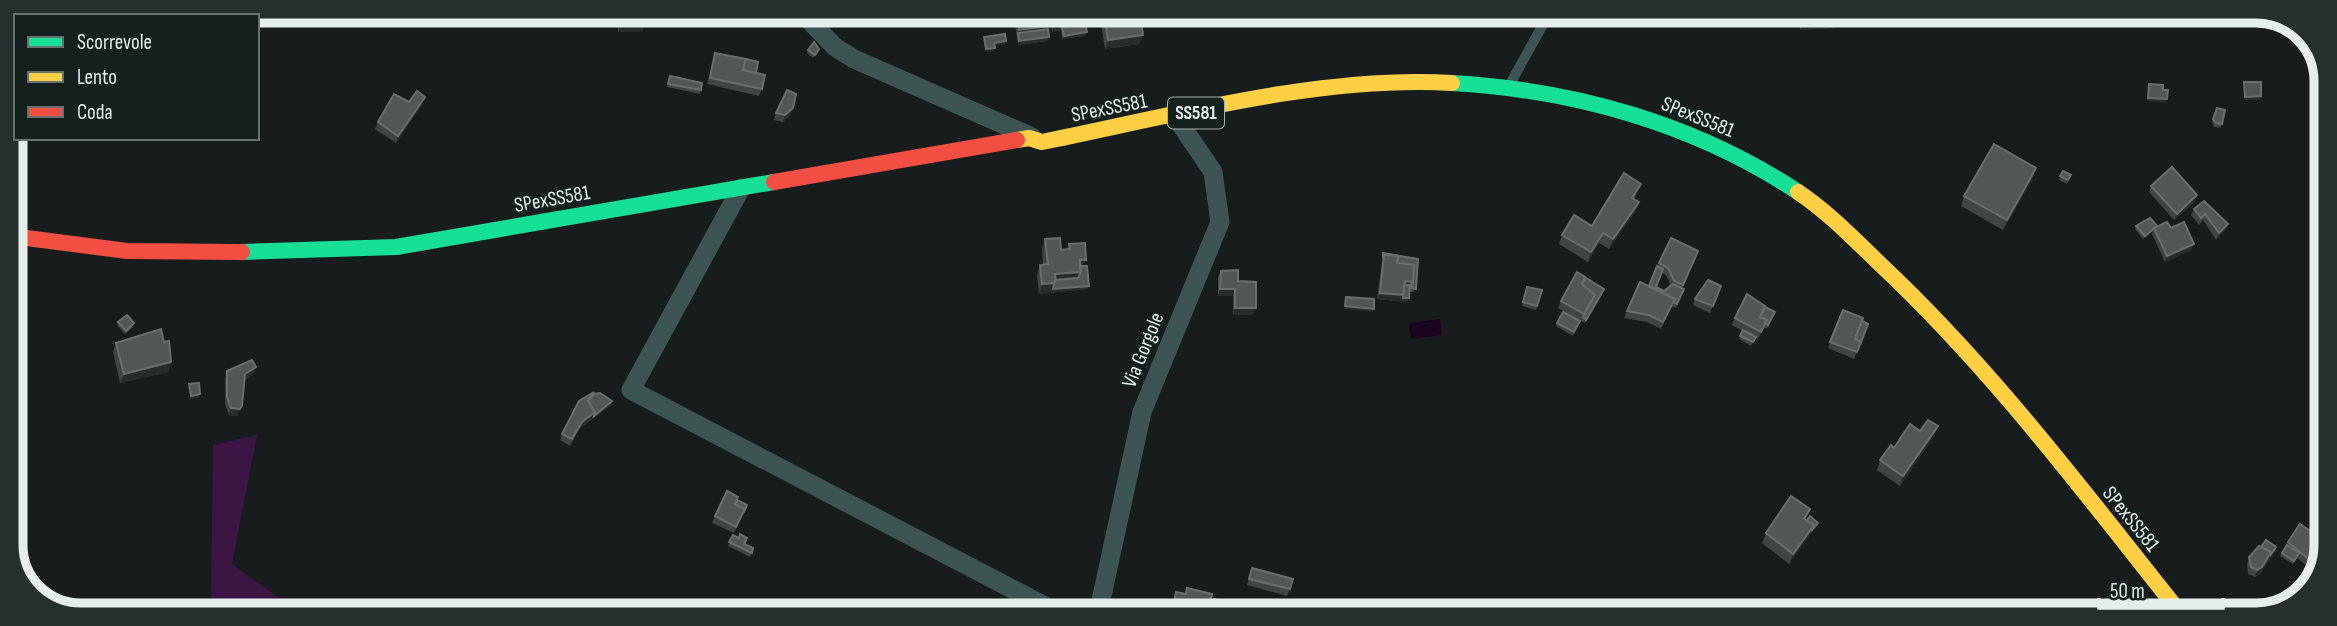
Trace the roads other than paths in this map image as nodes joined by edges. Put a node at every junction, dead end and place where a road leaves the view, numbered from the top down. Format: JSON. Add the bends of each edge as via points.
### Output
{"nodes":[{"id":1,"x":812,"y":23,"type":"edge"},
{"id":2,"x":1544,"y":23,"type":"edge"},
{"id":3,"x":1508,"y":88,"type":"junction"},
{"id":4,"x":1175,"y":117,"type":"junction"},
{"id":5,"x":1042,"y":142,"type":"junction"},
{"id":6,"x":741,"y":187,"type":"junction"},
{"id":7,"x":23,"y":238,"type":"edge"},
{"id":8,"x":1039,"y":603,"type":"edge"},
{"id":9,"x":1100,"y":603,"type":"edge"},
{"id":10,"x":2172,"y":603,"type":"edge"}],
"edges":[{"from":1,"to":5,"type":"street","via":[[854,59]]},
{"from":2,"to":3,"type":"lane"},
{"from":3,"to":4,"type":"main road","name":"SPexSS581","number":"SS581","via":[[1387,83]]},
{"from":3,"to":10,"type":"main road","name":"SPexSS581","number":"SS581","via":[[1574,99],[1651,120],[1735,154],[1810,200],[1960,342]]},
{"from":4,"to":5,"type":"main road","name":"SPexSS581","number":"SS581"},
{"from":4,"to":9,"type":"street","name":"Via Gorgole","via":[[1213,172],[1220,222],[1142,412]]},
{"from":5,"to":6,"type":"main road","name":"SPexSS581","number":"SS581","via":[[1029,138]]},
{"from":6,"to":7,"type":"main road","name":"SPexSS581","number":"SS581","via":[[396,247],[186,254]]},
{"from":6,"to":8,"type":"street","via":[[631,390]]}]}
